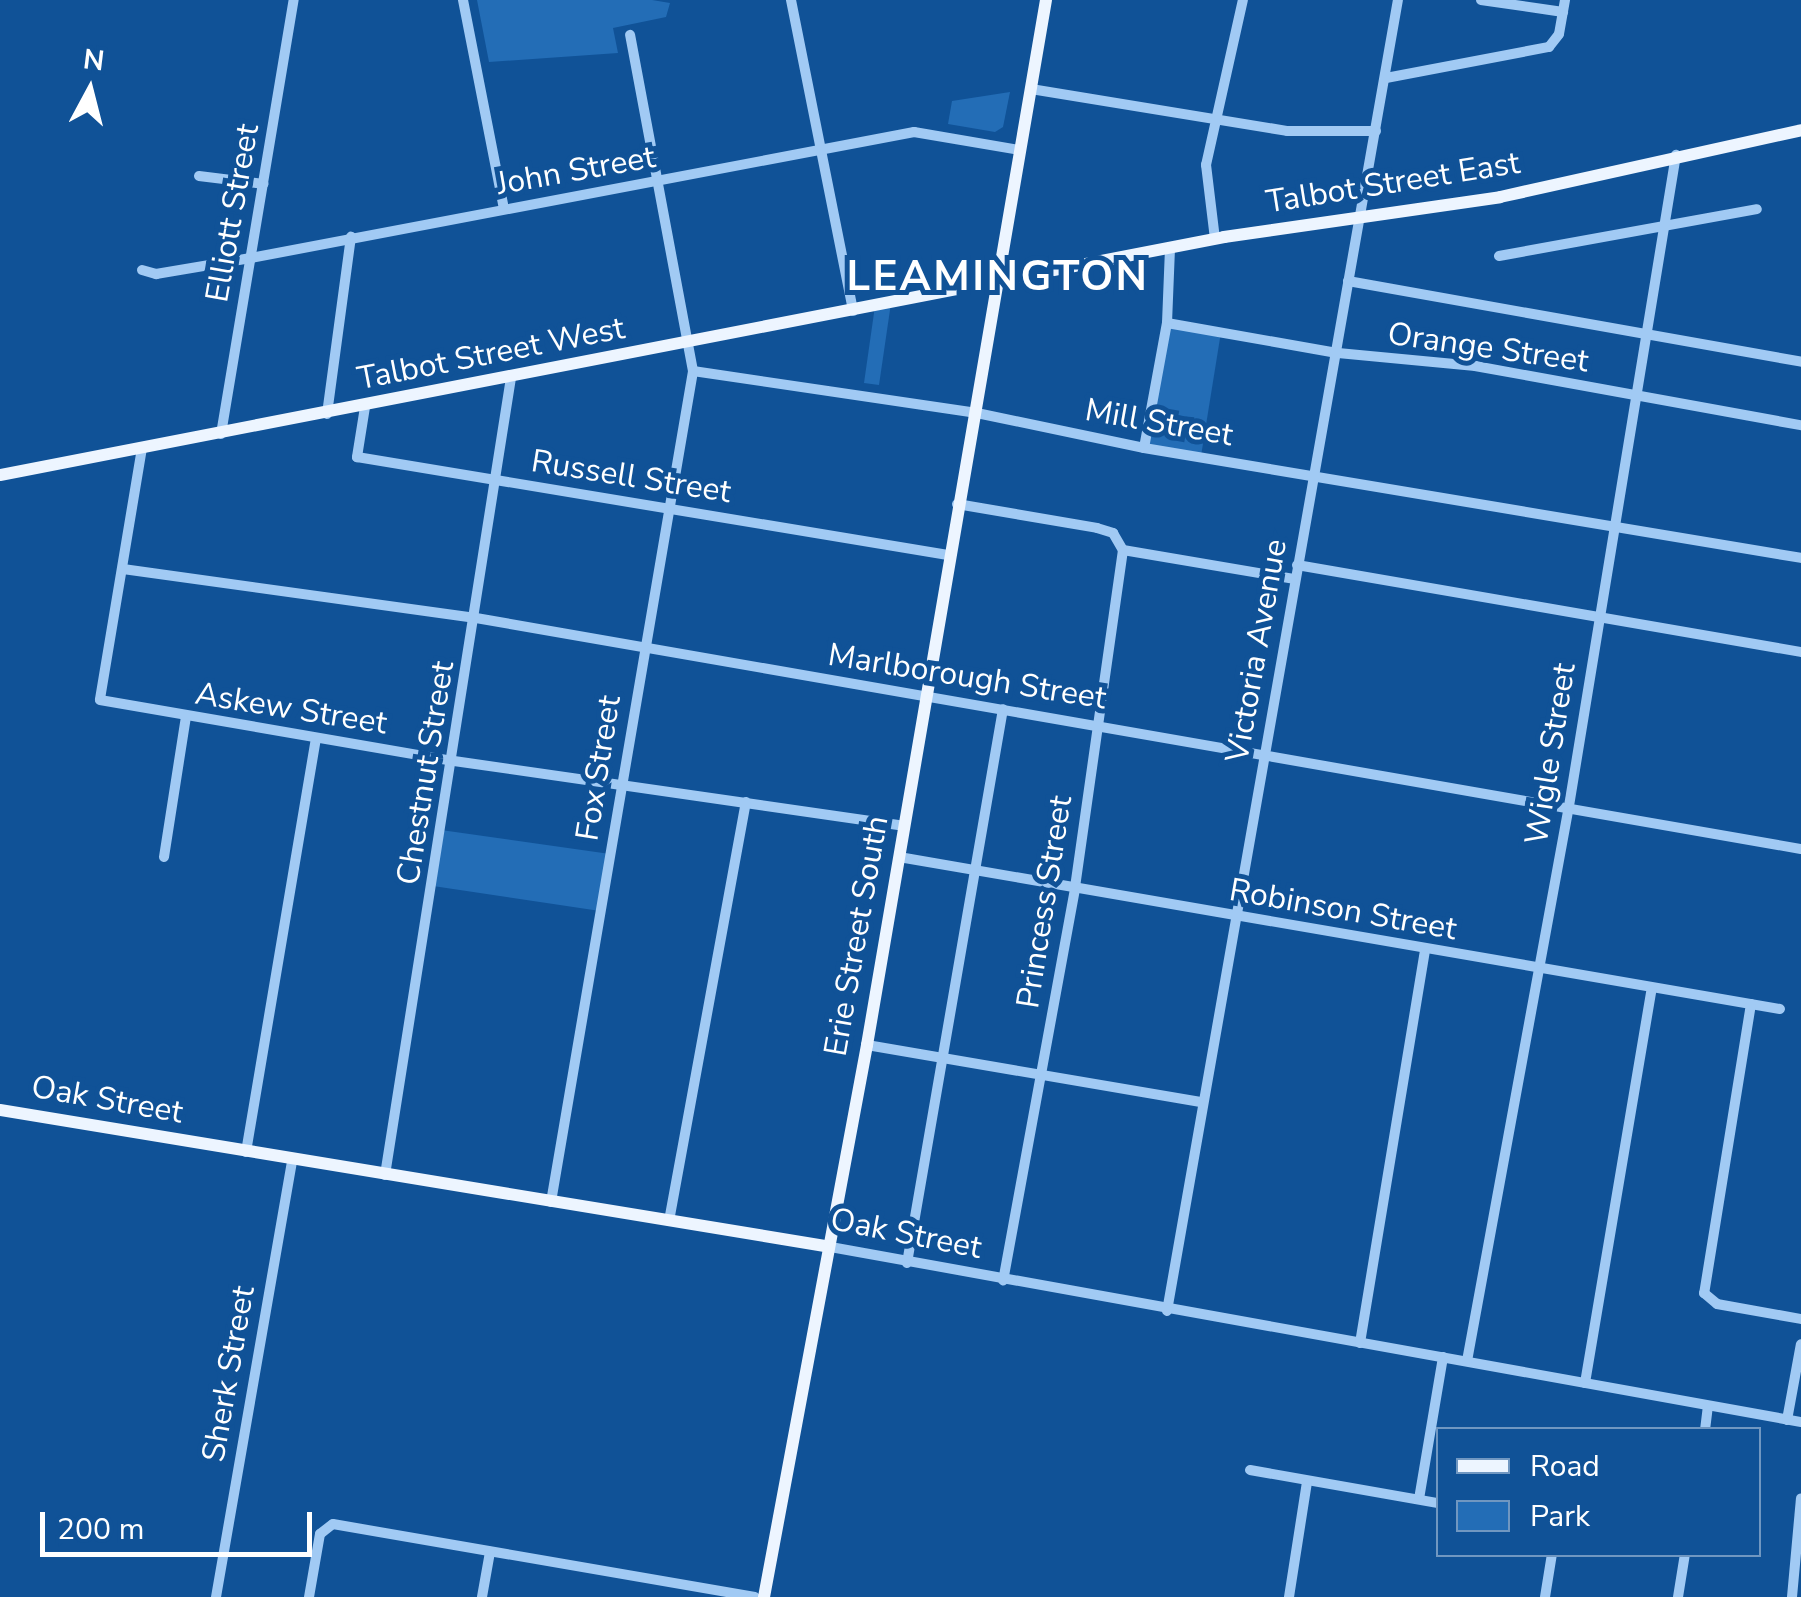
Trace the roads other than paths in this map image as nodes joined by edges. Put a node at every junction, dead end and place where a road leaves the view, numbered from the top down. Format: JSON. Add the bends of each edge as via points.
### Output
{"nodes":[{"id":1,"x":294,"y":0,"type":"edge"},
{"id":2,"x":464,"y":0,"type":"edge"},
{"id":3,"x":790,"y":0,"type":"edge"},
{"id":4,"x":1046,"y":0,"type":"edge"},
{"id":5,"x":1243,"y":0,"type":"edge"},
{"id":6,"x":1398,"y":0,"type":"edge"},
{"id":7,"x":1481,"y":0,"type":"edge"},
{"id":8,"x":1564,"y":6,"type":"edge"},
{"id":9,"x":630,"y":35,"type":"dead end"},
{"id":10,"x":1386,"y":78,"type":"junction"},
{"id":11,"x":1030,"y":89,"type":"junction"},
{"id":12,"x":1218,"y":120,"type":"junction"},
{"id":13,"x":1801,"y":130,"type":"edge"},
{"id":14,"x":1376,"y":131,"type":"junction"},
{"id":15,"x":819,"y":150,"type":"junction"},
{"id":16,"x":1019,"y":150,"type":"junction"},
{"id":17,"x":1676,"y":154,"type":"junction"},
{"id":18,"x":200,"y":176,"type":"dead end"},
{"id":19,"x":656,"y":182,"type":"junction"},
{"id":20,"x":264,"y":184,"type":"junction"},
{"id":21,"x":504,"y":209,"type":"junction"},
{"id":22,"x":1758,"y":209,"type":"dead end"},
{"id":23,"x":1360,"y":222,"type":"junction"},
{"id":24,"x":1664,"y":225,"type":"junction"},
{"id":25,"x":351,"y":237,"type":"junction"},
{"id":26,"x":1215,"y":238,"type":"junction"},
{"id":27,"x":1170,"y":248,"type":"junction"},
{"id":28,"x":1499,"y":256,"type":"dead end"},
{"id":29,"x":251,"y":258,"type":"junction"},
{"id":30,"x":142,"y":270,"type":"dead end"},
{"id":31,"x":1348,"y":281,"type":"junction"},
{"id":32,"x":993,"y":283,"type":"junction"},
{"id":33,"x":853,"y":311,"type":"junction"},
{"id":34,"x":1167,"y":323,"type":"junction"},
{"id":35,"x":1646,"y":334,"type":"junction"},
{"id":36,"x":689,"y":343,"type":"junction"},
{"id":37,"x":1338,"y":353,"type":"junction"},
{"id":38,"x":1801,"y":362,"type":"edge"},
{"id":39,"x":693,"y":371,"type":"junction"},
{"id":40,"x":512,"y":378,"type":"junction"},
{"id":41,"x":1636,"y":396,"type":"junction"},
{"id":42,"x":364,"y":406,"type":"junction"},
{"id":43,"x":972,"y":412,"type":"junction"},
{"id":44,"x":327,"y":414,"type":"junction"},
{"id":45,"x":1801,"y":425,"type":"edge"},
{"id":46,"x":220,"y":434,"type":"junction"},
{"id":47,"x":142,"y":448,"type":"junction"},
{"id":48,"x":1144,"y":448,"type":"junction"},
{"id":49,"x":1316,"y":474,"type":"junction"},
{"id":50,"x":0,"y":475,"type":"edge"},
{"id":51,"x":497,"y":480,"type":"junction"},
{"id":52,"x":956,"y":504,"type":"junction"},
{"id":53,"x":666,"y":508,"type":"junction"},
{"id":54,"x":1616,"y":524,"type":"junction"},
{"id":55,"x":1123,"y":550,"type":"junction"},
{"id":56,"x":948,"y":555,"type":"junction"},
{"id":57,"x":1801,"y":558,"type":"edge"},
{"id":58,"x":1297,"y":565,"type":"junction"},
{"id":59,"x":123,"y":569,"type":"junction"},
{"id":60,"x":1294,"y":579,"type":"junction"},
{"id":61,"x":1599,"y":617,"type":"junction"},
{"id":62,"x":476,"y":618,"type":"junction"},
{"id":63,"x":644,"y":648,"type":"junction"},
{"id":64,"x":1801,"y":652,"type":"edge"},
{"id":65,"x":925,"y":696,"type":"junction"},
{"id":66,"x":1004,"y":709,"type":"junction"},
{"id":67,"x":186,"y":717,"type":"junction"},
{"id":68,"x":1097,"y":724,"type":"junction"},
{"id":69,"x":316,"y":739,"type":"junction"},
{"id":70,"x":1264,"y":754,"type":"junction"},
{"id":71,"x":454,"y":761,"type":"junction"},
{"id":72,"x":622,"y":782,"type":"junction"},
{"id":73,"x":746,"y":802,"type":"junction"},
{"id":74,"x":1569,"y":806,"type":"junction"},
{"id":75,"x":904,"y":826,"type":"junction"},
{"id":76,"x":1801,"y":848,"type":"edge"},
{"id":77,"x":164,"y":857,"type":"dead end"},
{"id":78,"x":899,"y":857,"type":"junction"},
{"id":79,"x":976,"y":872,"type":"junction"},
{"id":80,"x":1075,"y":889,"type":"junction"},
{"id":81,"x":1236,"y":917,"type":"junction"},
{"id":82,"x":1425,"y":949,"type":"junction"},
{"id":83,"x":1538,"y":968,"type":"junction"},
{"id":84,"x":1652,"y":988,"type":"junction"},
{"id":85,"x":1752,"y":1004,"type":"junction"},
{"id":86,"x":1780,"y":1009,"type":"dead end"},
{"id":87,"x":867,"y":1045,"type":"junction"},
{"id":88,"x":945,"y":1059,"type":"junction"},
{"id":89,"x":1042,"y":1073,"type":"junction"},
{"id":90,"x":1202,"y":1102,"type":"junction"},
{"id":91,"x":0,"y":1110,"type":"edge"},
{"id":92,"x":246,"y":1152,"type":"junction"},
{"id":93,"x":292,"y":1160,"type":"junction"},
{"id":94,"x":385,"y":1175,"type":"junction"},
{"id":95,"x":551,"y":1202,"type":"junction"},
{"id":96,"x":669,"y":1221,"type":"junction"},
{"id":97,"x":825,"y":1246,"type":"junction"},
{"id":98,"x":908,"y":1263,"type":"junction"},
{"id":99,"x":1003,"y":1280,"type":"junction"},
{"id":100,"x":1167,"y":1311,"type":"junction"},
{"id":101,"x":1801,"y":1318,"type":"edge"},
{"id":102,"x":1360,"y":1343,"type":"junction"},
{"id":103,"x":1801,"y":1344,"type":"edge"},
{"id":104,"x":1443,"y":1357,"type":"junction"},
{"id":105,"x":1467,"y":1361,"type":"junction"},
{"id":106,"x":1586,"y":1383,"type":"junction"},
{"id":107,"x":1708,"y":1407,"type":"junction"},
{"id":108,"x":1788,"y":1420,"type":"junction"},
{"id":109,"x":1801,"y":1422,"type":"edge"},
{"id":110,"x":1705,"y":1427,"type":"edge"},
{"id":111,"x":1250,"y":1470,"type":"dead end"},
{"id":112,"x":1307,"y":1482,"type":"junction"},
{"id":113,"x":1801,"y":1498,"type":"edge"},
{"id":114,"x":1420,"y":1499,"type":"junction"},
{"id":115,"x":1436,"y":1503,"type":"edge"},
{"id":116,"x":490,"y":1552,"type":"junction"},
{"id":117,"x":1552,"y":1557,"type":"edge"},
{"id":118,"x":1685,"y":1557,"type":"edge"},
{"id":119,"x":216,"y":1597,"type":"edge"},
{"id":120,"x":309,"y":1597,"type":"edge"},
{"id":121,"x":482,"y":1597,"type":"edge"},
{"id":122,"x":755,"y":1597,"type":"edge"},
{"id":123,"x":764,"y":1597,"type":"edge"},
{"id":124,"x":1289,"y":1597,"type":"edge"},
{"id":125,"x":1545,"y":1597,"type":"edge"},
{"id":126,"x":1678,"y":1597,"type":"edge"},
{"id":127,"x":1792,"y":1597,"type":"edge"}],
"edges":[{"from":1,"to":20,"type":"street","name":"Elliott Street"},
{"from":2,"to":21,"type":"street"},
{"from":3,"to":15,"type":"street"},
{"from":4,"to":11,"type":"main road","name":"Erie Street South"},
{"from":5,"to":12,"type":"street"},
{"from":6,"to":10,"type":"street","name":"Victoria Avenue"},
{"from":7,"to":8,"type":"street"},
{"from":8,"to":10,"type":"street","via":[[1549,47]]},
{"from":9,"to":19,"type":"street","name":"Fox Street"},
{"from":10,"to":14,"type":"street","name":"Victoria Avenue"},
{"from":11,"to":12,"type":"street"},
{"from":11,"to":16,"type":"main road","name":"Erie Street South"},
{"from":12,"to":14,"type":"street","via":[[1287,131]]},
{"from":12,"to":26,"type":"street","via":[[1206,165]]},
{"from":13,"to":17,"type":"main road","name":"Talbot Street East"},
{"from":14,"to":23,"type":"street","name":"Victoria Avenue"},
{"from":15,"to":16,"type":"street","name":"John Street","via":[[914,132]]},
{"from":15,"to":19,"type":"street","name":"John Street"},
{"from":15,"to":33,"type":"street"},
{"from":16,"to":32,"type":"main road","name":"Erie Street South"},
{"from":17,"to":23,"type":"main road","name":"Talbot Street East","via":[[1500,197]]},
{"from":17,"to":24,"type":"street","name":"Wigle Street"},
{"from":18,"to":20,"type":"street"},
{"from":19,"to":21,"type":"street","name":"John Street"},
{"from":19,"to":36,"type":"street","name":"Fox Street"},
{"from":20,"to":29,"type":"street","name":"Elliott Street"},
{"from":21,"to":25,"type":"street","name":"John Street"},
{"from":22,"to":24,"type":"street"},
{"from":23,"to":26,"type":"main road","name":"Talbot Street East"},
{"from":23,"to":31,"type":"street","name":"Victoria Avenue"},
{"from":24,"to":28,"type":"street"},
{"from":24,"to":35,"type":"street","name":"Wigle Street"},
{"from":25,"to":29,"type":"street","name":"John Street"},
{"from":25,"to":44,"type":"street"},
{"from":26,"to":27,"type":"main road","name":"Talbot Street East"},
{"from":27,"to":32,"type":"main road","name":"Talbot Street East"},
{"from":27,"to":34,"type":"street"},
{"from":29,"to":30,"type":"street","name":"John Street","via":[[156,274]]},
{"from":29,"to":46,"type":"street","name":"Elliott Street"},
{"from":31,"to":35,"type":"street"},
{"from":31,"to":37,"type":"street","name":"Victoria Avenue"},
{"from":32,"to":33,"type":"main road","name":"Talbot Street West"},
{"from":32,"to":43,"type":"main road","name":"Erie Street South"},
{"from":33,"to":36,"type":"main road","name":"Talbot Street West"},
{"from":34,"to":37,"type":"street","name":"Orange Street"},
{"from":34,"to":48,"type":"street"},
{"from":35,"to":38,"type":"street"},
{"from":35,"to":41,"type":"street","name":"Wigle Street"},
{"from":36,"to":39,"type":"street","name":"Fox Street"},
{"from":36,"to":40,"type":"main road","name":"Talbot Street West"},
{"from":37,"to":41,"type":"street","name":"Orange Street","via":[[1475,366]]},
{"from":37,"to":49,"type":"street","name":"Victoria Avenue"},
{"from":39,"to":43,"type":"street","name":"Mill Street"},
{"from":39,"to":53,"type":"street","name":"Fox Street"},
{"from":40,"to":42,"type":"main road","name":"Talbot Street West"},
{"from":40,"to":51,"type":"street","name":"Chestnut Street"},
{"from":41,"to":45,"type":"street","name":"Orange Street"},
{"from":41,"to":54,"type":"street","name":"Wigle Street"},
{"from":42,"to":44,"type":"main road","name":"Talbot Street West"},
{"from":42,"to":51,"type":"street","name":"Russell Street","via":[[356,456]]},
{"from":43,"to":48,"type":"street","name":"Mill Street"},
{"from":43,"to":52,"type":"main road","name":"Erie Street South"},
{"from":44,"to":46,"type":"main road","name":"Talbot Street West"},
{"from":46,"to":47,"type":"main road","name":"Talbot Street West"},
{"from":47,"to":50,"type":"main road","name":"Talbot Street West"},
{"from":47,"to":59,"type":"street"},
{"from":48,"to":49,"type":"street","name":"Mill Street"},
{"from":49,"to":54,"type":"street","name":"Mill Street"},
{"from":49,"to":58,"type":"street","name":"Victoria Avenue"},
{"from":51,"to":53,"type":"street","name":"Russell Street"},
{"from":51,"to":62,"type":"street","name":"Chestnut Street"},
{"from":52,"to":55,"type":"street","via":[[1113,533]]},
{"from":52,"to":56,"type":"main road","name":"Erie Street South"},
{"from":53,"to":56,"type":"street","name":"Russell Street"},
{"from":53,"to":63,"type":"street","name":"Fox Street"},
{"from":54,"to":57,"type":"street","name":"Mill Street"},
{"from":54,"to":61,"type":"street","name":"Wigle Street"},
{"from":55,"to":60,"type":"street"},
{"from":55,"to":68,"type":"street","name":"Princess Street"},
{"from":56,"to":65,"type":"main road","name":"Erie Street South"},
{"from":58,"to":60,"type":"street","name":"Victoria Avenue"},
{"from":58,"to":61,"type":"street"},
{"from":59,"to":62,"type":"street","name":"Marlborough Street"},
{"from":59,"to":67,"type":"street","name":"Askew Street","via":[[100,700]]},
{"from":60,"to":70,"type":"street","name":"Victoria Avenue"},
{"from":61,"to":64,"type":"street"},
{"from":61,"to":74,"type":"street","name":"Wigle Street"},
{"from":62,"to":63,"type":"street","name":"Marlborough Street"},
{"from":62,"to":71,"type":"street","name":"Chestnut Street"},
{"from":63,"to":65,"type":"street","name":"Marlborough Street"},
{"from":63,"to":72,"type":"street","name":"Fox Street"},
{"from":65,"to":66,"type":"street","name":"Marlborough Street"},
{"from":65,"to":75,"type":"main road","name":"Erie Street South"},
{"from":66,"to":68,"type":"street","name":"Marlborough Street"},
{"from":66,"to":79,"type":"street"},
{"from":67,"to":69,"type":"street","name":"Askew Street"},
{"from":67,"to":77,"type":"street"},
{"from":68,"to":70,"type":"street","name":"Marlborough Street"},
{"from":68,"to":80,"type":"street","name":"Princess Street"},
{"from":69,"to":71,"type":"street","name":"Askew Street"},
{"from":69,"to":92,"type":"street"},
{"from":70,"to":74,"type":"street","name":"Marlborough Street"},
{"from":70,"to":81,"type":"street","name":"Victoria Avenue"},
{"from":71,"to":72,"type":"street","name":"Askew Street"},
{"from":71,"to":94,"type":"street","name":"Chestnut Street"},
{"from":72,"to":73,"type":"street","name":"Askew Street"},
{"from":72,"to":95,"type":"street","name":"Fox Street"},
{"from":73,"to":75,"type":"street","name":"Askew Street"},
{"from":73,"to":96,"type":"street"},
{"from":74,"to":76,"type":"street","name":"Marlborough Street"},
{"from":74,"to":83,"type":"street","name":"Wigle Street"},
{"from":75,"to":78,"type":"main road","name":"Erie Street South"},
{"from":78,"to":79,"type":"street","name":"Robinson Street"},
{"from":78,"to":87,"type":"main road","name":"Erie Street South"},
{"from":79,"to":80,"type":"street","name":"Robinson Street"},
{"from":79,"to":88,"type":"street"},
{"from":80,"to":81,"type":"street","name":"Robinson Street"},
{"from":80,"to":89,"type":"street","name":"Princess Street"},
{"from":81,"to":82,"type":"street","name":"Robinson Street"},
{"from":81,"to":90,"type":"street","name":"Victoria Avenue"},
{"from":82,"to":83,"type":"street","name":"Robinson Street"},
{"from":82,"to":102,"type":"street"},
{"from":83,"to":84,"type":"street","name":"Robinson Street"},
{"from":83,"to":105,"type":"street","name":"Wigle Street"},
{"from":84,"to":85,"type":"street","name":"Robinson Street"},
{"from":84,"to":106,"type":"street"},
{"from":85,"to":86,"type":"street","name":"Robinson Street"},
{"from":85,"to":101,"type":"street","via":[[1704,1293],[1710,1302]]},
{"from":87,"to":88,"type":"street"},
{"from":87,"to":97,"type":"main road","name":"Erie Street South"},
{"from":88,"to":89,"type":"street"},
{"from":88,"to":98,"type":"street"},
{"from":89,"to":90,"type":"street"},
{"from":89,"to":99,"type":"street","name":"Princess Street"},
{"from":90,"to":100,"type":"street","name":"Victoria Avenue"},
{"from":91,"to":92,"type":"main road","name":"Oak Street"},
{"from":92,"to":93,"type":"main road","name":"Oak Street"},
{"from":93,"to":94,"type":"main road","name":"Oak Street"},
{"from":93,"to":119,"type":"street","name":"Sherk Street"},
{"from":94,"to":95,"type":"main road","name":"Oak Street"},
{"from":95,"to":96,"type":"main road","name":"Oak Street"},
{"from":96,"to":97,"type":"main road","name":"Oak Street"},
{"from":97,"to":98,"type":"street","name":"Oak Street"},
{"from":97,"to":123,"type":"main road","name":"Erie Street South"},
{"from":98,"to":99,"type":"street","name":"Oak Street"},
{"from":99,"to":100,"type":"street","name":"Oak Street"},
{"from":100,"to":102,"type":"street","name":"Oak Street"},
{"from":102,"to":104,"type":"street","name":"Oak Street"},
{"from":103,"to":108,"type":"street"},
{"from":104,"to":105,"type":"street","name":"Oak Street"},
{"from":104,"to":114,"type":"street"},
{"from":105,"to":106,"type":"street","name":"Oak Street"},
{"from":106,"to":107,"type":"street","name":"Oak Street"},
{"from":107,"to":108,"type":"street","name":"Oak Street"},
{"from":107,"to":110,"type":"street"},
{"from":108,"to":109,"type":"street","name":"Oak Street"},
{"from":111,"to":112,"type":"street"},
{"from":112,"to":114,"type":"street"},
{"from":112,"to":124,"type":"street"},
{"from":113,"to":127,"type":"street"},
{"from":114,"to":115,"type":"street"},
{"from":116,"to":120,"type":"street","via":[[333,1524],[320,1534]]},
{"from":116,"to":121,"type":"street"},
{"from":116,"to":122,"type":"street"},
{"from":117,"to":125,"type":"street"},
{"from":118,"to":126,"type":"street"}]}
